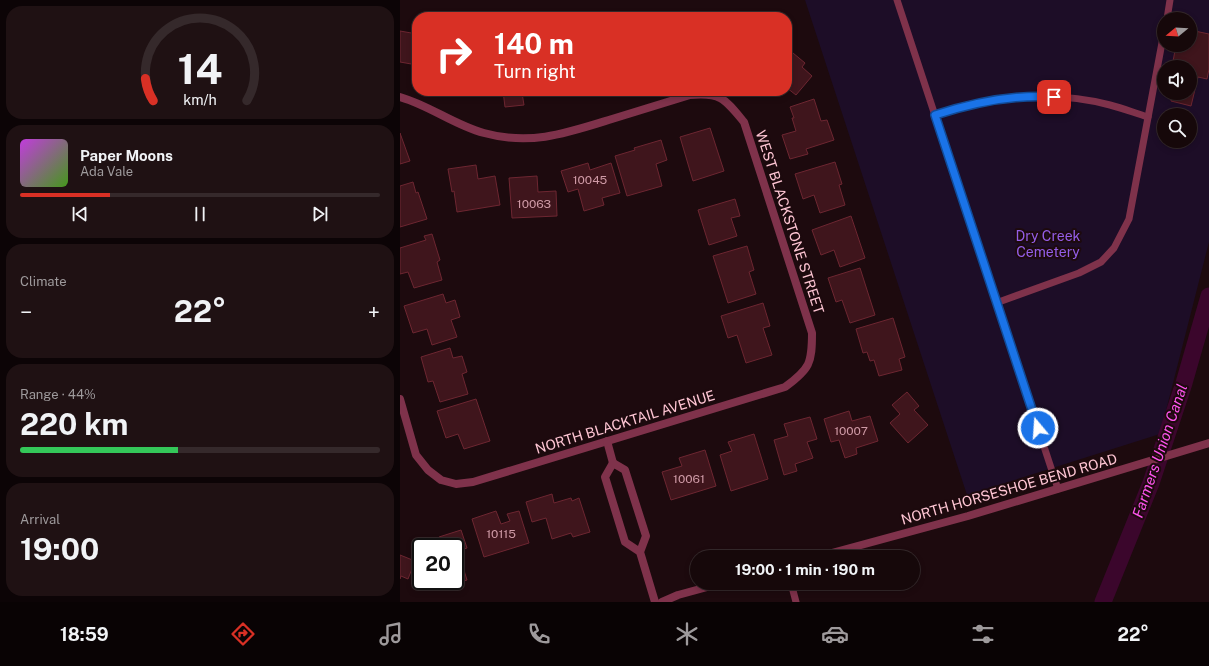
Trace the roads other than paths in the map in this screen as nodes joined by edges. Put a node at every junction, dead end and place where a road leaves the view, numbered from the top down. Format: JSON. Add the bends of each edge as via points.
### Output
{"nodes":[{"id":1,"x":898,"y":0,"type":"edge"},
{"id":2,"x":1170,"y":0,"type":"edge"},
{"id":3,"x":1167,"y":12,"type":"edge"},
{"id":4,"x":1160,"y":52,"type":"edge"},
{"id":5,"x":687,"y":96,"type":"edge"},
{"id":6,"x":714,"y":96,"type":"edge"},
{"id":7,"x":400,"y":97,"type":"edge"},
{"id":8,"x":935,"y":115,"type":"junction"},
{"id":9,"x":1148,"y":117,"type":"junction"},
{"id":10,"x":996,"y":303,"type":"junction"},
{"id":11,"x":809,"y":365,"type":"joint"},
{"id":12,"x":400,"y":399,"type":"edge"},
{"id":13,"x":607,"y":441,"type":"junction"},
{"id":14,"x":1209,"y":443,"type":"edge"},
{"id":15,"x":614,"y":463,"type":"junction"},
{"id":16,"x":1058,"y":489,"type":"junction"},
{"id":17,"x":842,"y":550,"type":"edge"},
{"id":18,"x":640,"y":552,"type":"junction"},
{"id":19,"x":696,"y":590,"type":"edge"},
{"id":20,"x":792,"y":590,"type":"edge"},
{"id":21,"x":654,"y":602,"type":"edge"},
{"id":22,"x":662,"y":602,"type":"edge"},
{"id":23,"x":796,"y":602,"type":"edge"}],
"edges":[{"from":1,"to":8,"type":"lane"},
{"from":2,"to":3,"type":"lane"},
{"from":4,"to":9,"type":"lane"},
{"from":5,"to":7,"type":"street","name":"WEST BLACKSTONE STREET","via":[[563,134],[531,139],[483,133],[412,100]]},
{"from":6,"to":11,"type":"street","name":"WEST BLACKSTONE STREET","via":[[732,107],[744,122],[812,333]]},
{"from":8,"to":9,"type":"lane","via":[[998,100],[1042,96],[1109,105]]},
{"from":8,"to":10,"type":"lane"},
{"from":9,"to":10,"type":"lane","via":[[1129,219],[1114,248],[1101,262],[1079,273]]},
{"from":10,"to":16,"type":"lane"},
{"from":11,"to":13,"type":"street","name":"NORTH BLACKTAIL AVENUE","via":[[798,378],[785,387]]},
{"from":12,"to":13,"type":"street","name":"NORTH BLACKTAIL AVENUE","via":[[416,455],[428,470],[441,480],[456,484],[472,482]]},
{"from":13,"to":15,"type":"street"},
{"from":14,"to":16,"type":"street","name":"NORTH HORSESHOE BEND ROAD"},
{"from":15,"to":18,"type":"street","via":[[625,470],[646,536]]},
{"from":15,"to":18,"type":"street","via":[[604,476],[625,542]]},
{"from":16,"to":17,"type":"street","name":"NORTH HORSESHOE BEND ROAD"},
{"from":18,"to":21,"type":"street"},
{"from":19,"to":22,"type":"street"},
{"from":20,"to":23,"type":"lane"}]}
